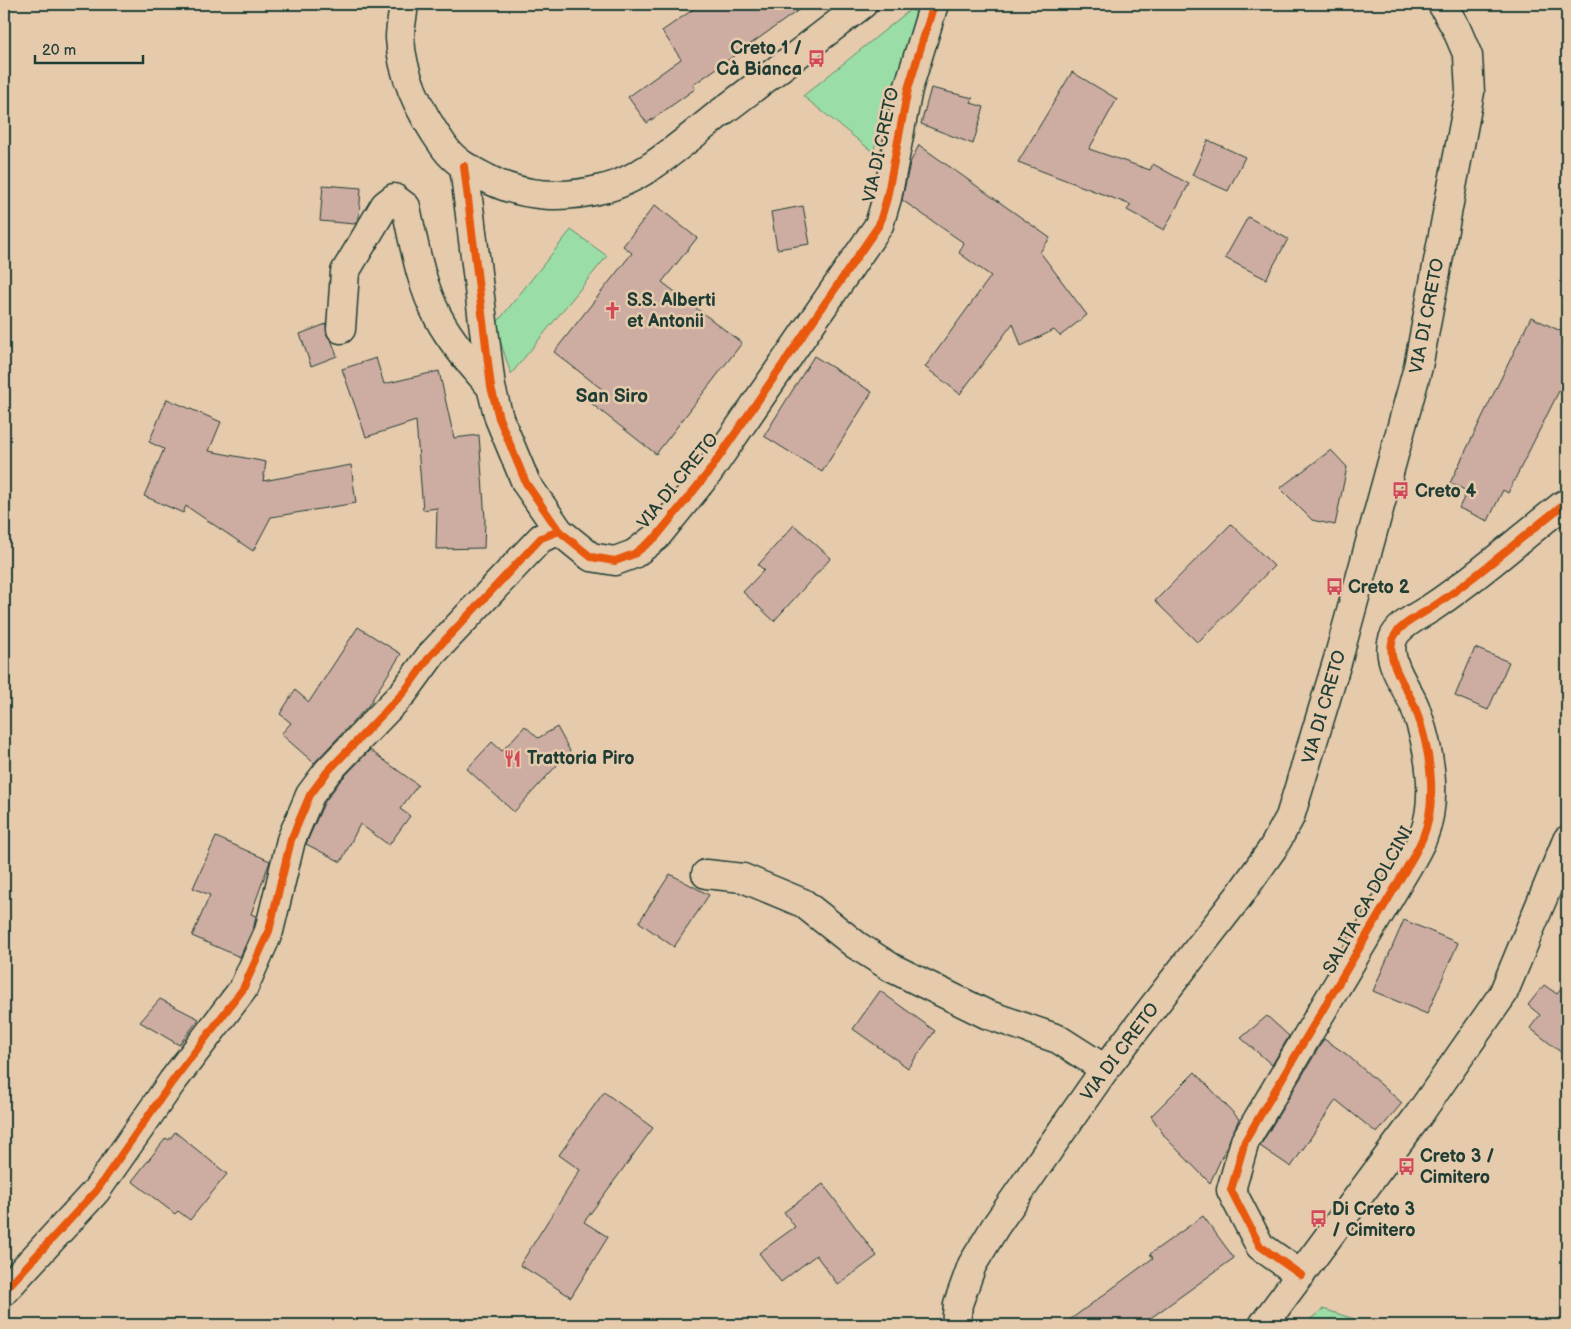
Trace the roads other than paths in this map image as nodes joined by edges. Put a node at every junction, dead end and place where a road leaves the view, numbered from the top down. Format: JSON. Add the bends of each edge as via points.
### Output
{"nodes":[{"id":1,"x":404,"y":4,"type":"edge"},
{"id":2,"x":863,"y":4,"type":"edge"},
{"id":3,"x":934,"y":4,"type":"edge"},
{"id":4,"x":1442,"y":4,"type":"edge"},
{"id":5,"x":464,"y":166,"type":"junction"},
{"id":6,"x":341,"y":329,"type":"dead end"},
{"id":7,"x":491,"y":387,"type":"junction"},
{"id":8,"x":1563,"y":505,"type":"dead end"},
{"id":9,"x":559,"y":531,"type":"junction"},
{"id":10,"x":1567,"y":840,"type":"edge"},
{"id":11,"x":706,"y":874,"type":"dead end"},
{"id":12,"x":1105,"y":1069,"type":"junction"},
{"id":13,"x":1301,"y":1275,"type":"junction"},
{"id":14,"x":4,"y":1291,"type":"edge"},
{"id":15,"x":956,"y":1325,"type":"edge"},
{"id":16,"x":1263,"y":1325,"type":"edge"}],
"edges":[{"from":1,"to":5,"type":"street","via":[[400,37],[404,69],[428,125],[450,154]]},
{"from":2,"to":5,"type":"street","via":[[666,156],[619,183],[574,194],[526,193],[502,186]]},
{"from":3,"to":9,"type":"street","name":"VIA DI CRETO","via":[[908,89],[879,225],[708,473],[656,537],[634,554],[615,561],[591,557]]},
{"from":4,"to":12,"type":"street","name":"VIA DI CRETO","via":[[1468,56],[1470,92],[1418,367],[1305,772],[1290,817],[1273,848]]},
{"from":5,"to":7,"type":"street","name":"VIA DI CRETO"},
{"from":6,"to":7,"type":"street","via":[[346,272],[386,205],[394,198],[406,207],[418,263],[437,316]]},
{"from":7,"to":9,"type":"street","name":"VIA DI CRETO","via":[[499,418],[526,483]]},
{"from":8,"to":13,"type":"street","name":"SALITA CA DOLCINI","via":[[1393,639],[1392,656],[1414,704],[1428,752],[1428,818],[1399,881],[1245,1141],[1231,1190],[1260,1246]]},
{"from":9,"to":14,"type":"street","via":[[541,538],[431,655],[404,692],[328,771],[310,795],[291,840],[269,932],[243,989],[172,1082],[96,1191]]},
{"from":10,"to":13,"type":"street","via":[[1503,994]]},
{"from":11,"to":12,"type":"street","via":[[743,878],[803,902],[856,945],[892,968],[986,1014],[1058,1039]]},
{"from":12,"to":15,"type":"street","name":"VIA DI CRETO","via":[[994,1227],[972,1266],[958,1304]]},
{"from":13,"to":16,"type":"street"}]}
